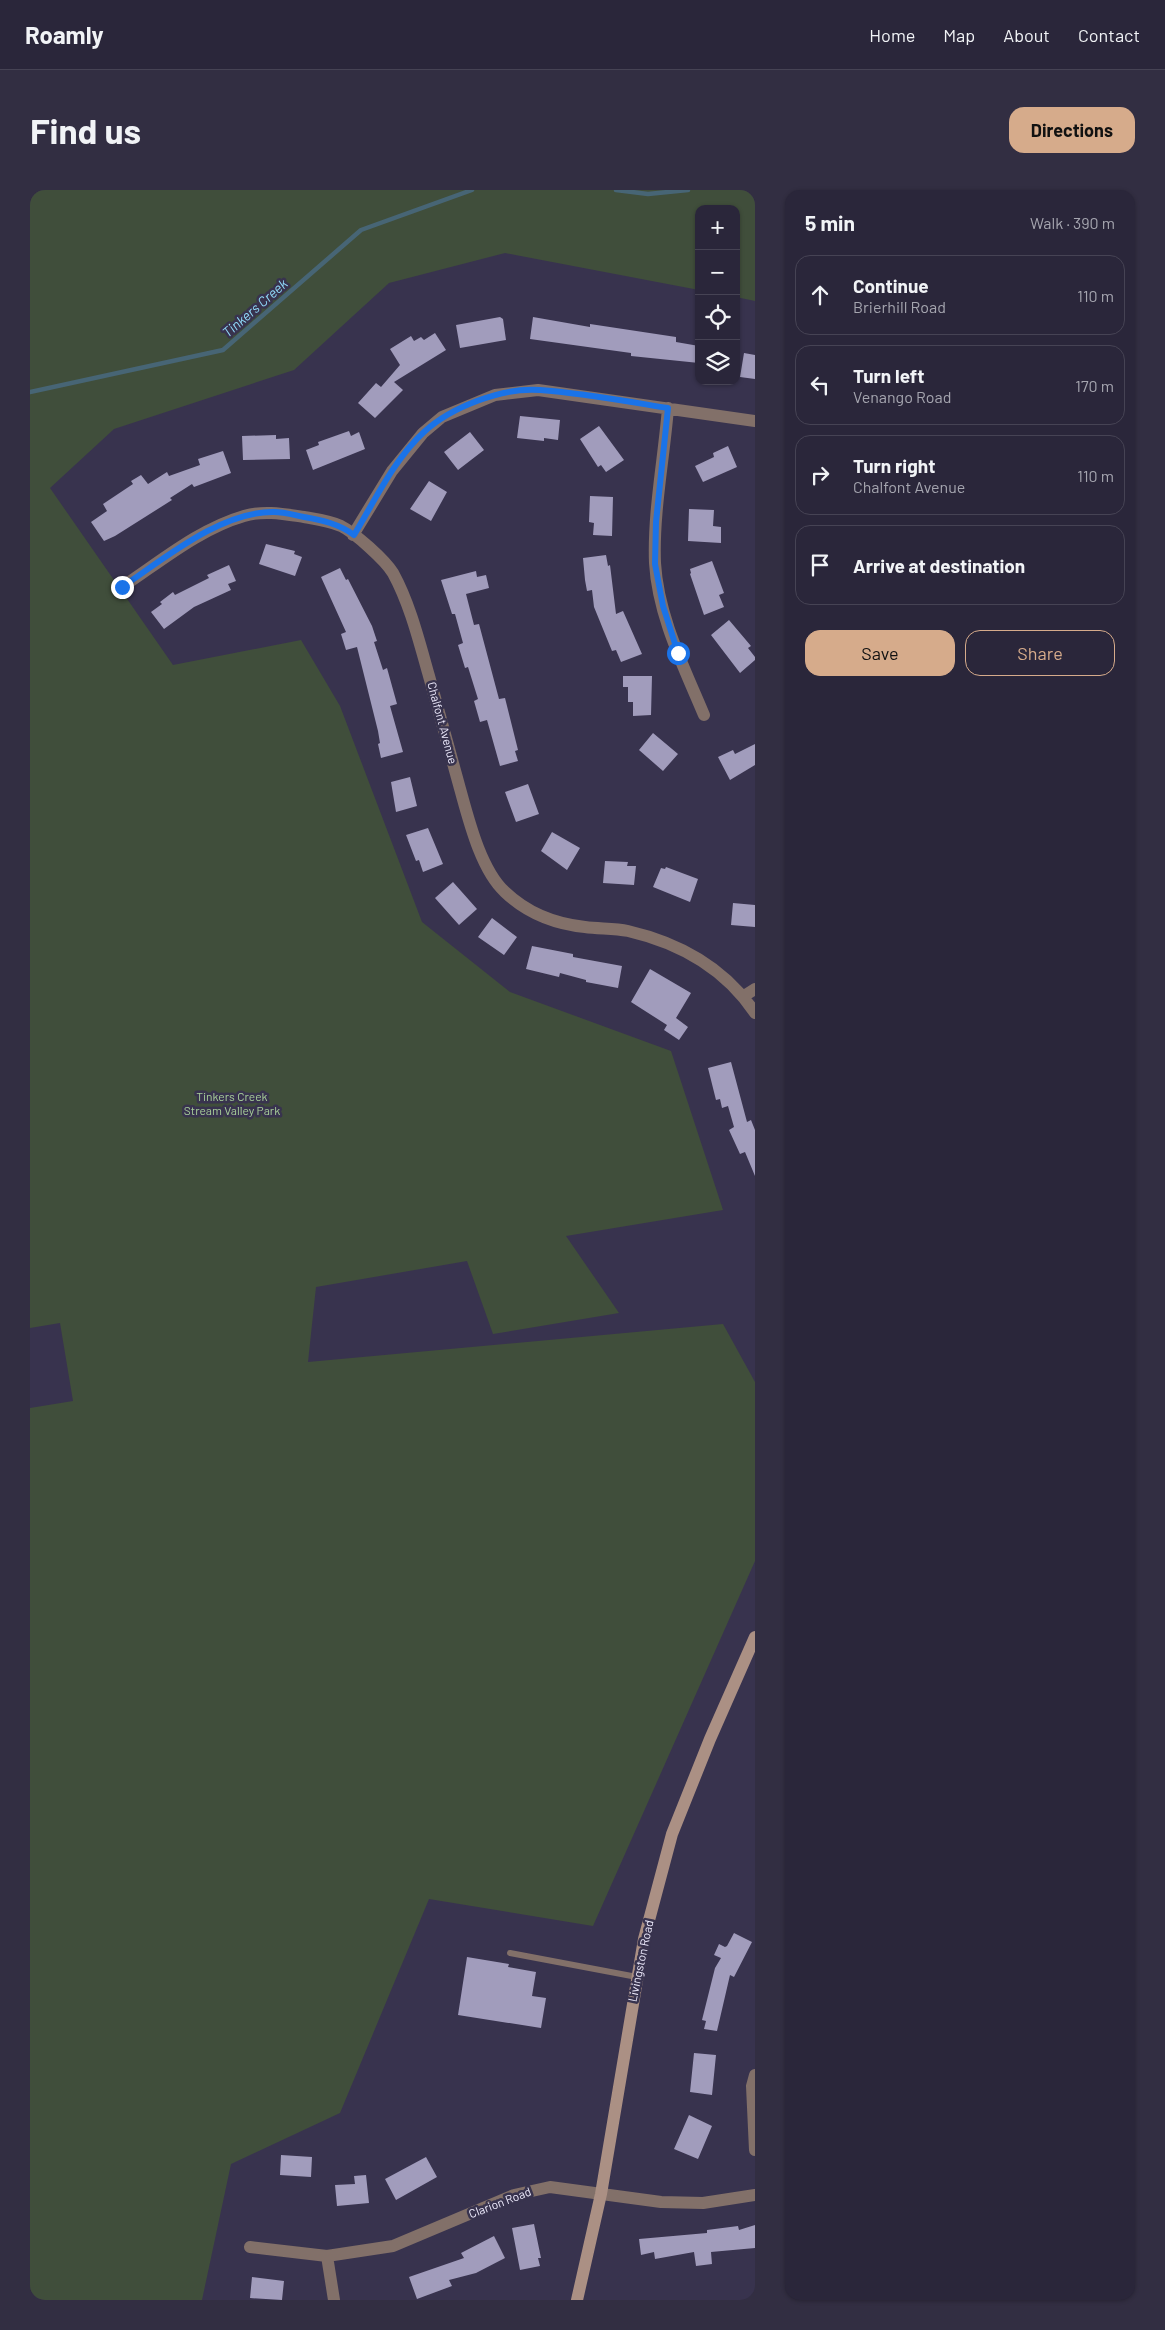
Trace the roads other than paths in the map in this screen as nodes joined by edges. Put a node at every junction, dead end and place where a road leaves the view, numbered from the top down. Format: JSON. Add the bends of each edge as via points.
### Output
{"nodes":[{"id":1,"x":668,"y":408,"type":"junction"},
{"id":2,"x":755,"y":421,"type":"edge"},
{"id":3,"x":354,"y":535,"type":"junction"},
{"id":4,"x":122,"y":587,"type":"dead end"},
{"id":5,"x":704,"y":715,"type":"dead end"},
{"id":6,"x":755,"y":989,"type":"edge"},
{"id":7,"x":744,"y":996,"type":"junction"},
{"id":8,"x":755,"y":1013,"type":"edge"},
{"id":9,"x":755,"y":1637,"type":"edge"},
{"id":10,"x":510,"y":1954,"type":"dead end"},
{"id":11,"x":637,"y":1977,"type":"junction"},
{"id":12,"x":755,"y":2075,"type":"edge"},
{"id":13,"x":755,"y":2150,"type":"edge"},
{"id":14,"x":601,"y":2194,"type":"junction"},
{"id":15,"x":755,"y":2195,"type":"edge"},
{"id":16,"x":250,"y":2247,"type":"dead end"},
{"id":17,"x":327,"y":2256,"type":"junction"},
{"id":18,"x":334,"y":2300,"type":"edge"},
{"id":19,"x":577,"y":2300,"type":"edge"}],
"edges":[{"from":1,"to":2,"type":"street"},
{"from":1,"to":3,"type":"street","via":[[538,390],[495,395],[475,402],[442,417],[423,433],[392,472]]},
{"from":1,"to":5,"type":"street","via":[[655,564],[663,606],[678,653]]},
{"from":3,"to":4,"type":"street","name":"Chalfont Avenue","via":[[342,527],[315,519],[274,512],[245,516],[220,525],[185,545]]},
{"from":3,"to":7,"type":"street","name":"Chalfont Avenue","via":[[392,572],[408,608],[468,814],[486,862],[503,890],[531,912],[570,926],[626,931],[689,952],[712,966]]},
{"from":6,"to":7,"type":"street"},
{"from":7,"to":8,"type":"street","name":"Chalfont Avenue"},
{"from":9,"to":11,"type":"main road","name":"Livingston Road","via":[[672,1834]]},
{"from":10,"to":11,"type":"lane"},
{"from":11,"to":14,"type":"main road","name":"Livingston Road"},
{"from":12,"to":13,"type":"street","via":[[752,2095]]},
{"from":14,"to":15,"type":"street","name":"Clarion Road","via":[[661,2202],[703,2203]]},
{"from":14,"to":17,"type":"street","name":"Clarion Road","via":[[571,2188],[534,2189],[514,2194],[408,2241]]},
{"from":14,"to":19,"type":"main road","name":"Livingston Road"},
{"from":16,"to":17,"type":"street","name":"Clarion Road"},
{"from":17,"to":18,"type":"street"}]}
